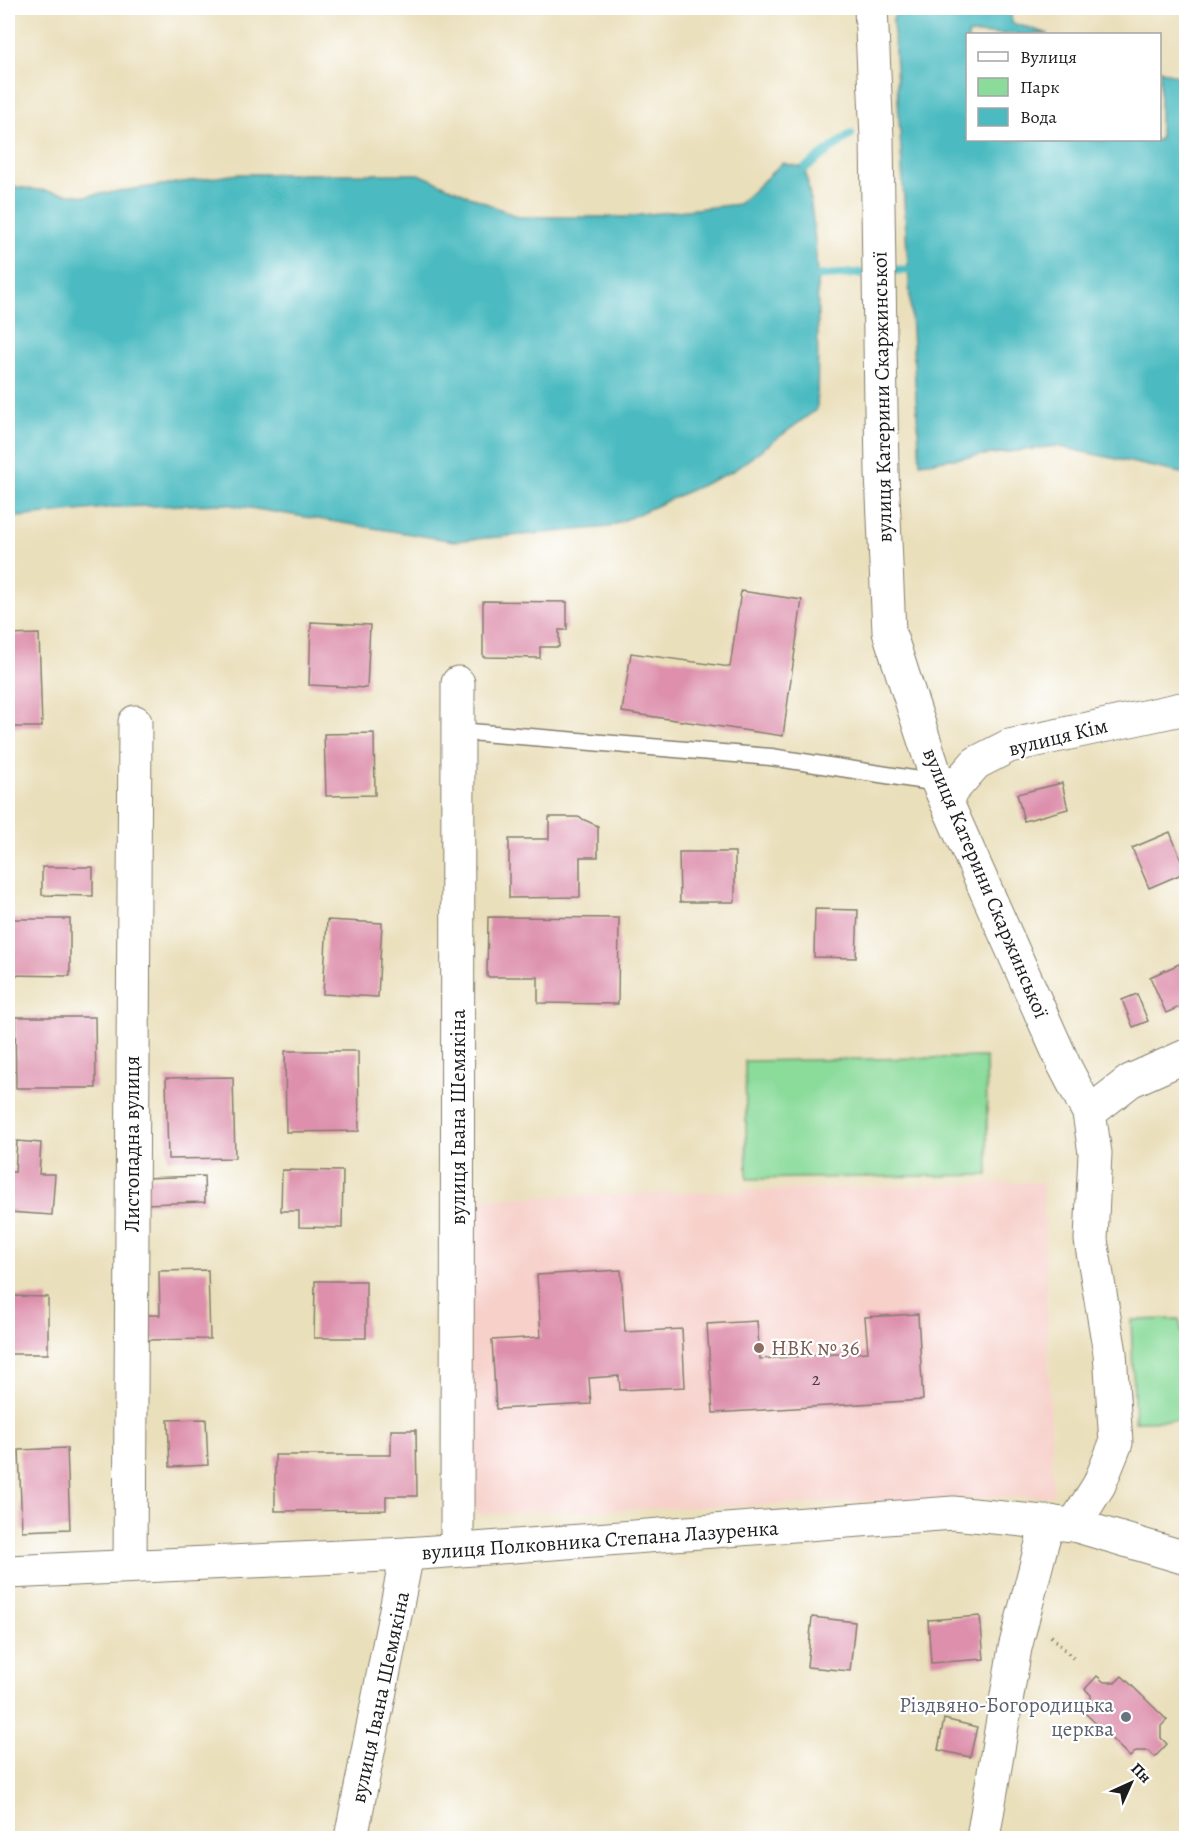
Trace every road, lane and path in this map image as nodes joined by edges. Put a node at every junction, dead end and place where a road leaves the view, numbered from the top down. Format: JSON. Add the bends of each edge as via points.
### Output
{"nodes":[{"id":1,"x":871,"y":8,"type":"edge"},
{"id":2,"x":458,"y":683,"type":"dead end"},
{"id":3,"x":1186,"y":708,"type":"edge"},
{"id":4,"x":135,"y":723,"type":"dead end"},
{"id":5,"x":458,"y":731,"type":"junction"},
{"id":6,"x":942,"y":790,"type":"junction"},
{"id":7,"x":1186,"y":1056,"type":"edge"},
{"id":8,"x":1089,"y":1113,"type":"junction"},
{"id":9,"x":1062,"y":1524,"type":"junction"},
{"id":10,"x":457,"y":1551,"type":"junction"},
{"id":11,"x":407,"y":1554,"type":"junction"},
{"id":12,"x":1186,"y":1558,"type":"edge"},
{"id":13,"x":130,"y":1566,"type":"junction"},
{"id":14,"x":8,"y":1572,"type":"edge"},
{"id":15,"x":351,"y":1839,"type":"edge"},
{"id":16,"x":983,"y":1839,"type":"edge"}],
"edges":[{"from":1,"to":6,"type":"street","name":"вулиця Катерини Скаржинської","via":[[889,632]]},
{"from":2,"to":5,"type":"street","name":"вулиця Івана Шемякіна"},
{"from":3,"to":6,"type":"street","name":"вулиця Кім","via":[[1009,746],[976,763]]},
{"from":4,"to":13,"type":"street","name":"Листопадна вулиця"},
{"from":5,"to":6,"type":"lane","via":[[771,757]]},
{"from":5,"to":10,"type":"street","name":"вулиця Івана Шемякіна"},
{"from":6,"to":8,"type":"street","name":"вулиця Катерини Скаржинської"},
{"from":7,"to":8,"type":"street","via":[[1130,1081]]},
{"from":8,"to":9,"type":"street","name":"вулиця Катерини Скаржинської","via":[[1095,1152],[1091,1240],[1110,1353],[1116,1443],[1100,1485]]},
{"from":9,"to":10,"type":"street","name":"вулиця Полковника Степана Лазуренка","via":[[953,1513]]},
{"from":9,"to":12,"type":"street","name":"вулиця Полковника Степана Лазуренка"},
{"from":9,"to":16,"type":"street","name":"вулиця Катерини Скаржинської","via":[[1043,1539],[1015,1648]]},
{"from":10,"to":11,"type":"street","name":"вулиця Полковника Степана Лазуренка"},
{"from":11,"to":13,"type":"street","name":"вулиця Полковника Степана Лазуренка"},
{"from":11,"to":15,"type":"street","name":"вулиця Івана Шемякіна"},
{"from":13,"to":14,"type":"street","name":"вулиця Полковника Степана Лазуренка"}]}
